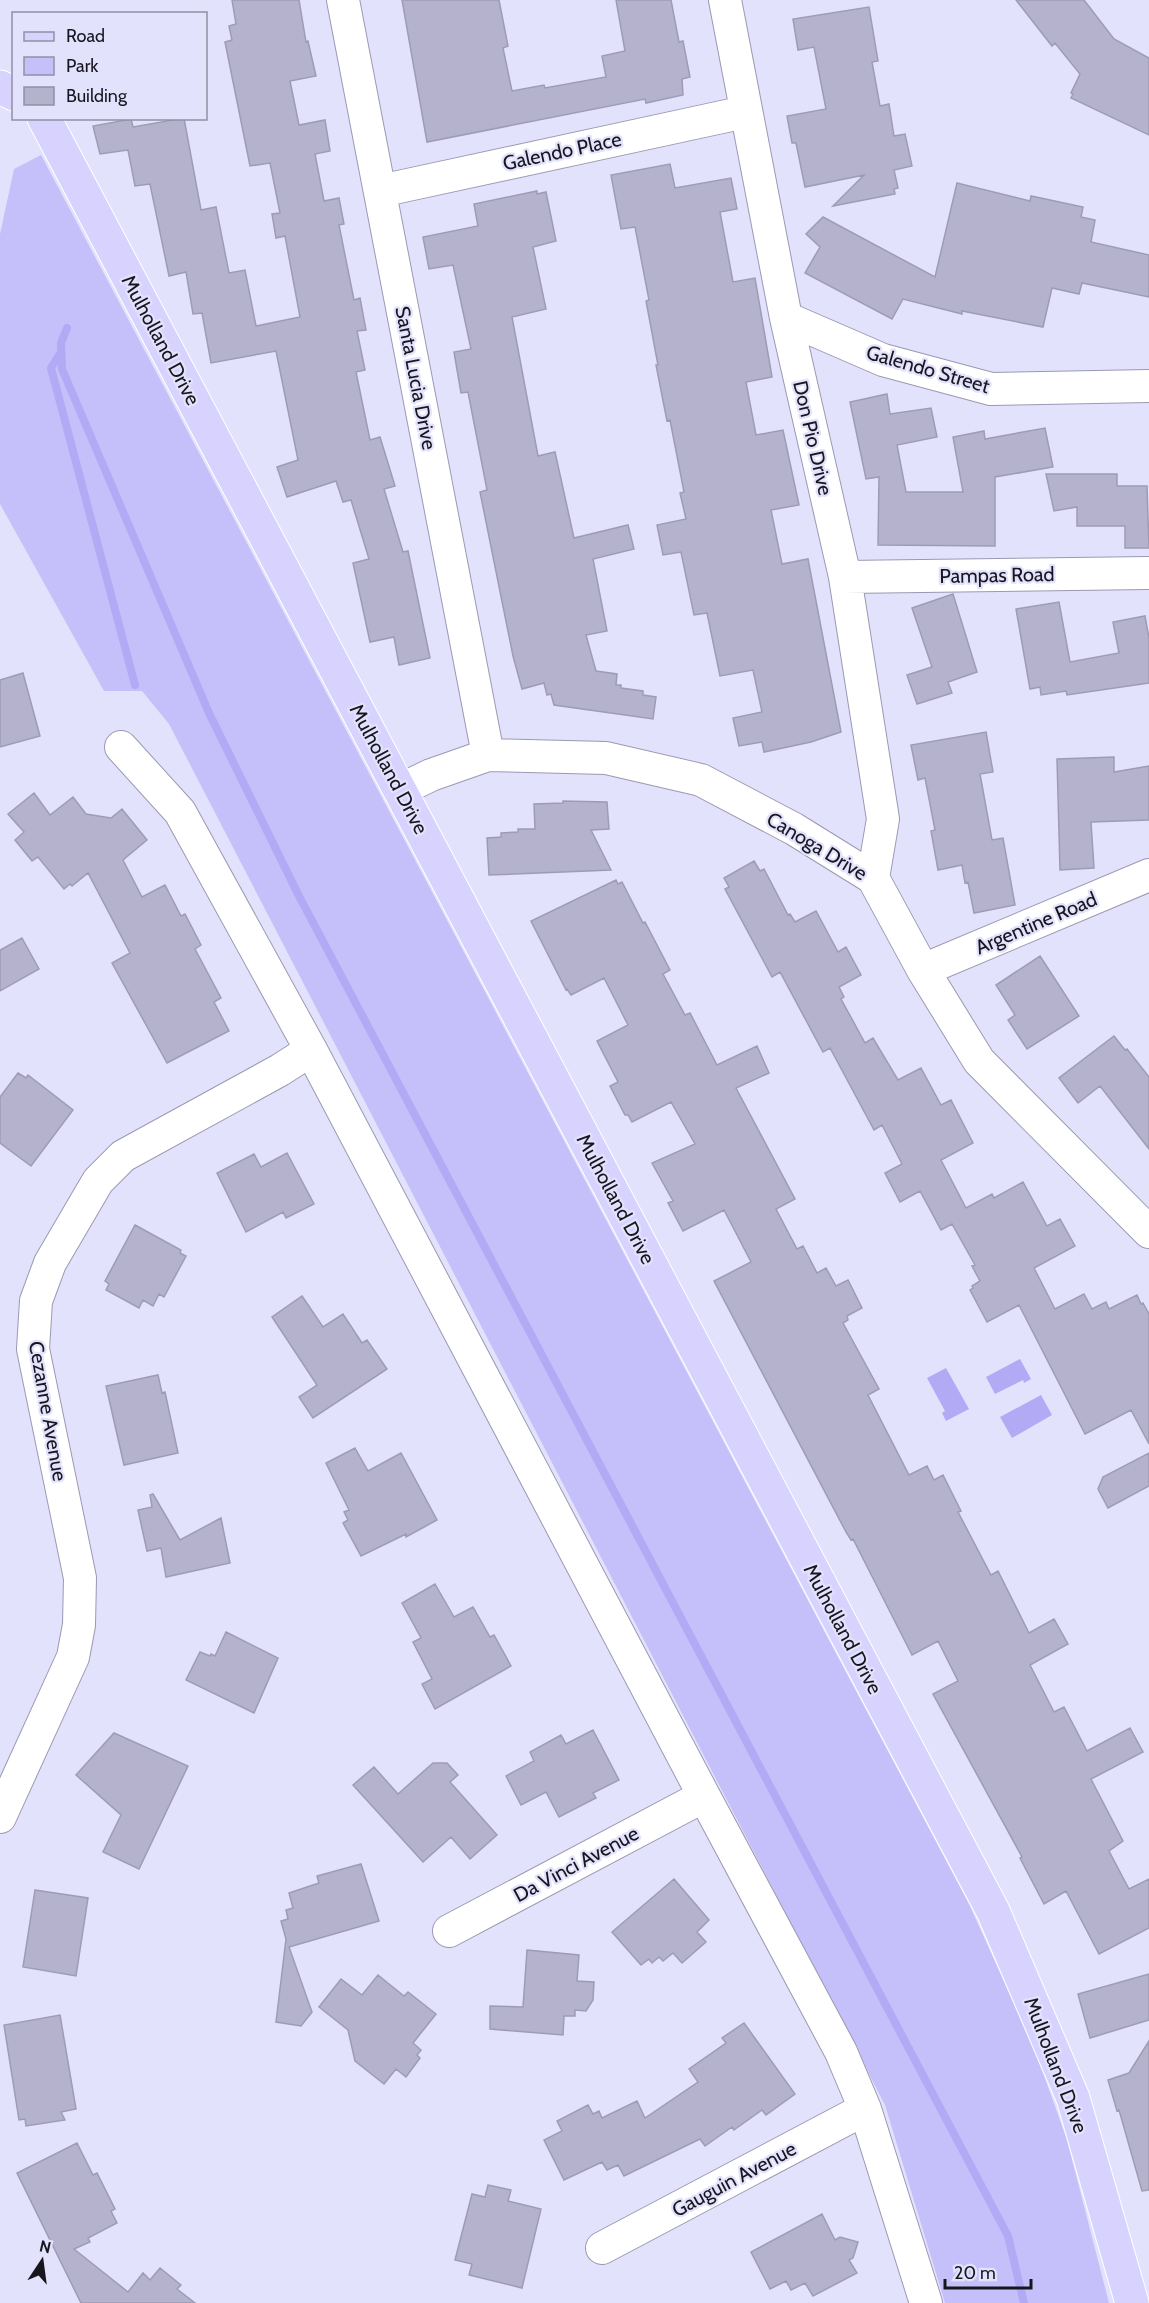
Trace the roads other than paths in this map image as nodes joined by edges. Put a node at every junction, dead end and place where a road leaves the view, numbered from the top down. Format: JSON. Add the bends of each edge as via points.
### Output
{"nodes":[{"id":1,"x":343,"y":0,"type":"edge"},
{"id":2,"x":725,"y":0,"type":"edge"},
{"id":3,"x":745,"y":112,"type":"junction"},
{"id":4,"x":45,"y":120,"type":"edge"},
{"id":5,"x":380,"y":191,"type":"junction"},
{"id":6,"x":786,"y":318,"type":"junction"},
{"id":7,"x":1149,"y":386,"type":"edge"},
{"id":8,"x":1149,"y":573,"type":"edge"},
{"id":9,"x":845,"y":577,"type":"junction"},
{"id":10,"x":121,"y":747,"type":"dead end"},
{"id":11,"x":488,"y":755,"type":"junction"},
{"id":12,"x":400,"y":790,"type":"junction"},
{"id":13,"x":1149,"y":875,"type":"edge"},
{"id":14,"x":873,"y":878,"type":"junction"},
{"id":15,"x":923,"y":970,"type":"junction"},
{"id":16,"x":311,"y":1050,"type":"junction"},
{"id":17,"x":1149,"y":1232,"type":"edge"},
{"id":18,"x":704,"y":1796,"type":"junction"},
{"id":19,"x":0,"y":1817,"type":"edge"},
{"id":20,"x":449,"y":1931,"type":"dead end"},
{"id":21,"x":865,"y":2109,"type":"junction"},
{"id":22,"x":602,"y":2248,"type":"dead end"},
{"id":23,"x":926,"y":2303,"type":"edge"},
{"id":24,"x":1132,"y":2303,"type":"edge"}],
"edges":[{"from":1,"to":5,"type":"street","name":"Santa Lucia Drive"},
{"from":2,"to":3,"type":"street","name":"Don Pio Drive"},
{"from":3,"to":5,"type":"street","name":"Galendo Place"},
{"from":3,"to":6,"type":"street","name":"Don Pio Drive"},
{"from":4,"to":12,"type":"main road","name":"Mulholland Drive"},
{"from":5,"to":11,"type":"street","name":"Santa Lucia Drive"},
{"from":6,"to":7,"type":"street","name":"Galendo Street","via":[[883,360],[991,389]]},
{"from":6,"to":9,"type":"street","name":"Don Pio Drive"},
{"from":8,"to":9,"type":"street","name":"Pampas Road"},
{"from":9,"to":14,"type":"street","name":"Don Pio Drive","via":[[884,819]]},
{"from":10,"to":16,"type":"street","via":[[180,812]]},
{"from":11,"to":12,"type":"street","name":"Canoga Drive"},
{"from":11,"to":14,"type":"street","name":"Canoga Drive","via":[[606,758],[701,780],[794,829]]},
{"from":12,"to":24,"type":"main road","name":"Mulholland Drive","via":[[993,1911],[1073,2098]]},
{"from":13,"to":15,"type":"street","name":"Argentine Road"},
{"from":14,"to":15,"type":"street","name":"Canoga Drive"},
{"from":15,"to":17,"type":"street","name":"Canoga Drive","via":[[979,1061]]},
{"from":16,"to":18,"type":"street"},
{"from":16,"to":19,"type":"street","name":"Cezanne Avenue","via":[[123,1156],[98,1181],[50,1263],[36,1301],[33,1349],[80,1578],[79,1625],[73,1657]]},
{"from":18,"to":20,"type":"street","name":"Da Vinci Avenue"},
{"from":18,"to":21,"type":"street","via":[[841,2052]]},
{"from":21,"to":22,"type":"street","name":"Gauguin Avenue"},
{"from":21,"to":23,"type":"street"}]}
